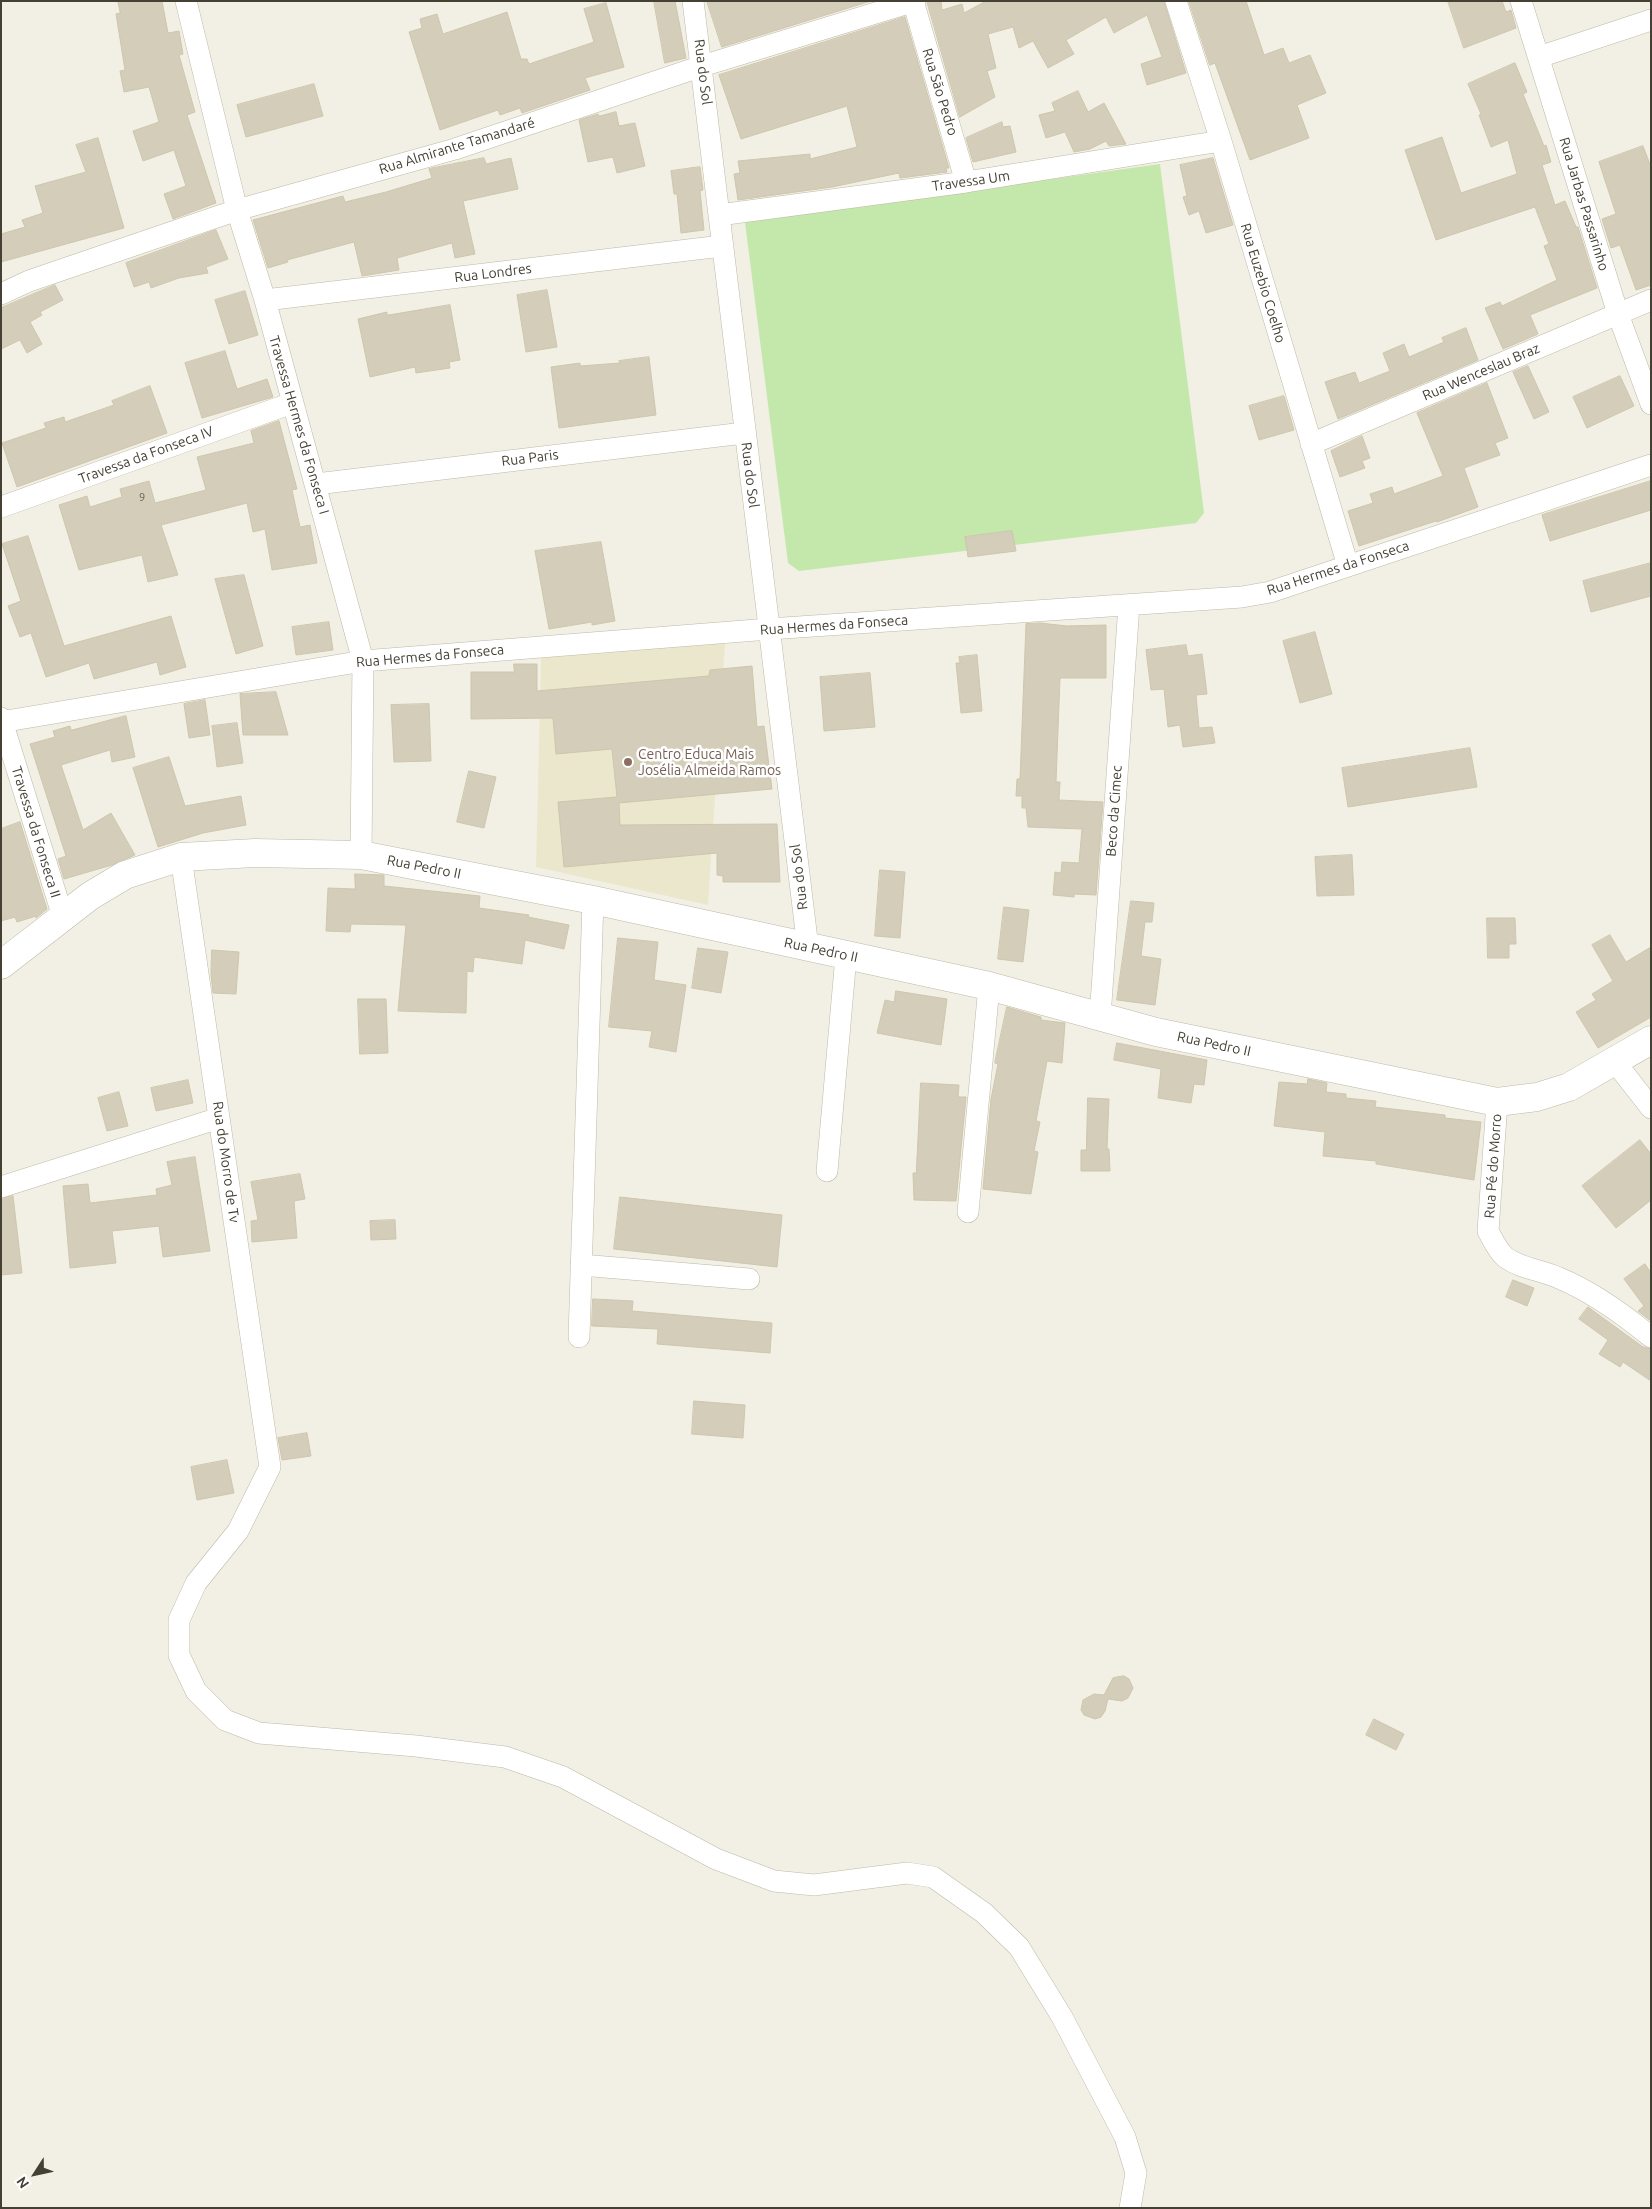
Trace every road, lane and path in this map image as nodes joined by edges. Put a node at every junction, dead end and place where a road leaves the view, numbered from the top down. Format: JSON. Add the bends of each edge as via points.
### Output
{"nodes":[{"id":1,"x":186,"y":1,"type":"edge"},
{"id":2,"x":693,"y":1,"type":"edge"},
{"id":3,"x":914,"y":1,"type":"edge"},
{"id":4,"x":1176,"y":1,"type":"edge"},
{"id":5,"x":1522,"y":1,"type":"edge"},
{"id":6,"x":1651,"y":20,"type":"edge"},
{"id":7,"x":1539,"y":57,"type":"junction"},
{"id":8,"x":702,"y":66,"type":"junction"},
{"id":9,"x":1221,"y":141,"type":"junction"},
{"id":10,"x":966,"y":182,"type":"junction"},
{"id":11,"x":237,"y":210,"type":"junction"},
{"id":12,"x":720,"y":215,"type":"junction"},
{"id":13,"x":722,"y":246,"type":"junction"},
{"id":14,"x":1,"y":294,"type":"edge"},
{"id":15,"x":265,"y":300,"type":"junction"},
{"id":16,"x":1651,"y":300,"type":"edge"},
{"id":17,"x":1618,"y":314,"type":"junction"},
{"id":18,"x":292,"y":403,"type":"junction"},
{"id":19,"x":1651,"y":404,"type":"edge"},
{"id":20,"x":744,"y":433,"type":"junction"},
{"id":21,"x":1311,"y":444,"type":"junction"},
{"id":22,"x":1651,"y":465,"type":"edge"},
{"id":23,"x":316,"y":484,"type":"junction"},
{"id":24,"x":1,"y":507,"type":"edge"},
{"id":25,"x":1348,"y":566,"type":"junction"},
{"id":26,"x":1129,"y":605,"type":"junction"},
{"id":27,"x":769,"y":629,"type":"junction"},
{"id":28,"x":363,"y":661,"type":"junction"},
{"id":29,"x":2,"y":720,"type":"edge"},
{"id":30,"x":361,"y":855,"type":"junction"},
{"id":31,"x":181,"y":857,"type":"junction"},
{"id":32,"x":593,"y":900,"type":"junction"},
{"id":33,"x":63,"y":916,"type":"junction"},
{"id":34,"x":808,"y":948,"type":"junction"},
{"id":35,"x":846,"y":956,"type":"junction"},
{"id":36,"x":1,"y":965,"type":"edge"},
{"id":37,"x":989,"y":986,"type":"junction"},
{"id":38,"x":1100,"y":1017,"type":"junction"},
{"id":39,"x":1651,"y":1040,"type":"edge"},
{"id":40,"x":1615,"y":1062,"type":"junction"},
{"id":41,"x":1497,"y":1102,"type":"junction"},
{"id":42,"x":1651,"y":1108,"type":"edge"},
{"id":43,"x":219,"y":1118,"type":"junction"},
{"id":44,"x":827,"y":1171,"type":"dead end"},
{"id":45,"x":1,"y":1186,"type":"edge"},
{"id":46,"x":968,"y":1212,"type":"dead end"},
{"id":47,"x":581,"y":1265,"type":"junction"},
{"id":48,"x":749,"y":1280,"type":"dead end"},
{"id":49,"x":579,"y":1337,"type":"dead end"},
{"id":50,"x":1651,"y":1337,"type":"edge"},
{"id":51,"x":1130,"y":2208,"type":"edge"}],
"edges":[{"from":1,"to":11,"type":"street","name":"Travessa Hermes da Fonseca I"},
{"from":2,"to":8,"type":"street","name":"Rua do Sol"},
{"from":3,"to":8,"type":"street","name":"Rua Almirante Tamandaré"},
{"from":3,"to":10,"type":"street","name":"Rua São Pedro"},
{"from":4,"to":9,"type":"street","name":"Rua Euzebio Coelho"},
{"from":5,"to":7,"type":"street","name":"Rua Jarbas Passarinho"},
{"from":6,"to":7,"type":"street"},
{"from":7,"to":17,"type":"street","name":"Rua Jarbas Passarinho"},
{"from":8,"to":11,"type":"street","name":"Rua Almirante Tamandaré","via":[[455,149]]},
{"from":8,"to":12,"type":"street","name":"Rua do Sol"},
{"from":9,"to":10,"type":"street","name":"Travessa Um"},
{"from":9,"to":21,"type":"street","name":"Rua Euzebio Coelho"},
{"from":10,"to":12,"type":"street","name":"Travessa Um"},
{"from":11,"to":14,"type":"street","name":"Rua Almirante Tamandaré","via":[[30,281]]},
{"from":11,"to":15,"type":"street","name":"Travessa Hermes da Fonseca I"},
{"from":12,"to":13,"type":"street","name":"Rua do Sol"},
{"from":13,"to":15,"type":"street","name":"Rua Londres"},
{"from":13,"to":20,"type":"street","name":"Rua do Sol"},
{"from":15,"to":18,"type":"street","name":"Travessa Hermes da Fonseca I"},
{"from":16,"to":17,"type":"street","name":"Rua Wenceslau Braz"},
{"from":17,"to":19,"type":"street","name":"Rua Jarbas Passarinho"},
{"from":17,"to":21,"type":"street","name":"Rua Wenceslau Braz"},
{"from":18,"to":23,"type":"street","name":"Travessa Hermes da Fonseca I"},
{"from":18,"to":24,"type":"street","name":"Travessa da Fonseca IV"},
{"from":20,"to":23,"type":"street","name":"Rua Paris"},
{"from":20,"to":27,"type":"street","name":"Rua do Sol"},
{"from":21,"to":25,"type":"street","name":"Rua Euzebio Coelho"},
{"from":22,"to":25,"type":"street","name":"Rua Hermes da Fonseca"},
{"from":23,"to":28,"type":"street","name":"Travessa Hermes da Fonseca I"},
{"from":25,"to":26,"type":"street","name":"Rua Hermes da Fonseca","via":[[1270,592],[1242,597]]},
{"from":26,"to":27,"type":"street","name":"Rua Hermes da Fonseca"},
{"from":26,"to":38,"type":"street","name":"Beco da Cimec"},
{"from":27,"to":28,"type":"street","name":"Rua Hermes da Fonseca"},
{"from":27,"to":34,"type":"street","name":"Rua do Sol"},
{"from":28,"to":29,"type":"street","name":"Rua Hermes da Fonseca"},
{"from":28,"to":30,"type":"street","name":"Travessa Hermes da Fonseca I"},
{"from":29,"to":33,"type":"street","name":"Travessa da Fonseca II"},
{"from":30,"to":31,"type":"street","name":"Rua Pedro II"},
{"from":30,"to":32,"type":"street","name":"Rua Pedro II"},
{"from":31,"to":33,"type":"street","name":"Rua Pedro II","via":[[125,875]]},
{"from":31,"to":43,"type":"street","name":"Rua do Morro de Tv"},
{"from":32,"to":34,"type":"street","name":"Rua Pedro II"},
{"from":32,"to":47,"type":"street"},
{"from":33,"to":36,"type":"street","name":"Rua Pedro II"},
{"from":34,"to":35,"type":"street","name":"Rua Pedro II"},
{"from":35,"to":37,"type":"street","name":"Rua Pedro II"},
{"from":35,"to":44,"type":"street"},
{"from":37,"to":38,"type":"street","name":"Rua Pedro II"},
{"from":37,"to":46,"type":"street"},
{"from":38,"to":41,"type":"street","name":"Rua Pedro II","via":[[1156,1032]]},
{"from":39,"to":40,"type":"street","name":"Rua Pedro II"},
{"from":40,"to":41,"type":"street","name":"Rua Pedro II","via":[[1569,1087],[1537,1097]]},
{"from":40,"to":42,"type":"street"},
{"from":41,"to":50,"type":"street","name":"Rua Pé do Morro","via":[[1488,1231],[1503,1255],[1593,1296]]},
{"from":43,"to":45,"type":"street"},
{"from":43,"to":51,"type":"street","name":"Rua do Morro de Tv","via":[[270,1467],[238,1531],[196,1582],[179,1620],[179,1654],[196,1691],[225,1720],[259,1733],[505,1757],[563,1777],[716,1859],[774,1881],[814,1885],[906,1873],[933,1877],[984,1913],[1019,1947],[1062,2017],[1125,2138],[1136,2174]]},
{"from":47,"to":48,"type":"street"},
{"from":47,"to":49,"type":"street"}]}
